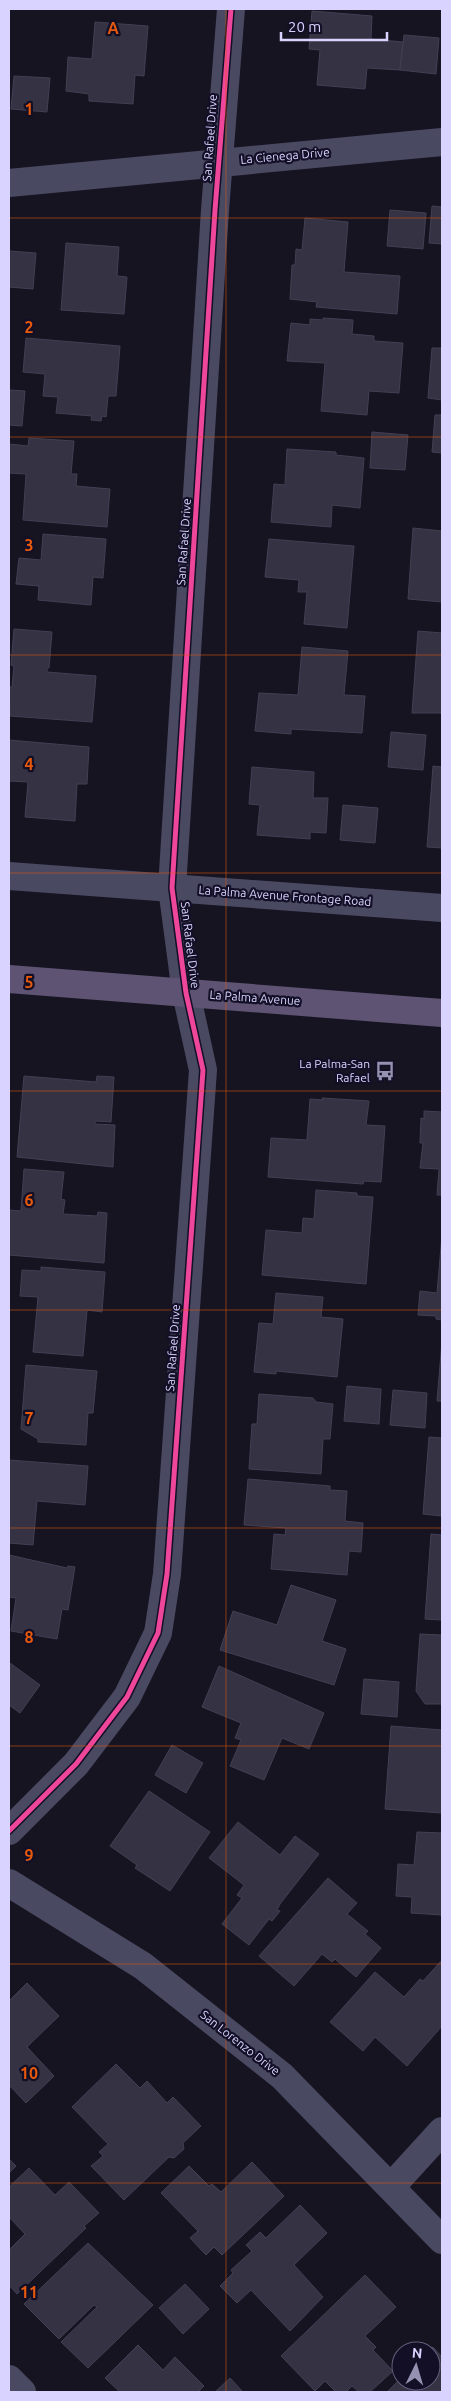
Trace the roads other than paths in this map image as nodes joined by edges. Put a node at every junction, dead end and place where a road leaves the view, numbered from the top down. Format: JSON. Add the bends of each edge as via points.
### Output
{"nodes":[{"id":1,"x":231,"y":9,"type":"edge"},
{"id":2,"x":442,"y":142,"type":"edge"},
{"id":3,"x":218,"y":162,"type":"junction"},
{"id":4,"x":9,"y":183,"type":"edge"},
{"id":5,"x":9,"y":876,"type":"edge"},
{"id":6,"x":172,"y":888,"type":"junction"},
{"id":7,"x":442,"y":908,"type":"edge"},
{"id":8,"x":9,"y":979,"type":"edge"},
{"id":9,"x":186,"y":993,"type":"junction"},
{"id":10,"x":442,"y":1013,"type":"edge"},
{"id":11,"x":9,"y":1831,"type":"edge"},
{"id":12,"x":9,"y":1883,"type":"edge"},
{"id":13,"x":442,"y":2130,"type":"edge"},
{"id":14,"x":391,"y":2187,"type":"junction"},
{"id":15,"x":442,"y":2240,"type":"edge"},
{"id":16,"x":9,"y":2379,"type":"edge"},
{"id":17,"x":22,"y":2392,"type":"edge"}],
"edges":[{"from":1,"to":3,"type":"street","name":"San Rafael Drive"},
{"from":2,"to":3,"type":"street","name":"La Cienega Drive"},
{"from":3,"to":4,"type":"street","name":"La Cienega Drive"},
{"from":3,"to":6,"type":"street","name":"San Rafael Drive"},
{"from":5,"to":6,"type":"street","name":"La Palma Avenue Frontage Road"},
{"from":6,"to":7,"type":"street","name":"La Palma Avenue Frontage Road"},
{"from":6,"to":9,"type":"street","name":"San Rafael Drive"},
{"from":8,"to":9,"type":"main road","name":"La Palma Avenue"},
{"from":9,"to":10,"type":"main road","name":"La Palma Avenue"},
{"from":9,"to":11,"type":"street","name":"San Rafael Drive","via":[[203,1070],[167,1574],[158,1633],[127,1697],[76,1764]]},
{"from":12,"to":14,"type":"street","name":"San Lorenzo Drive","via":[[143,1966],[274,2070]]},
{"from":13,"to":14,"type":"street"},
{"from":14,"to":15,"type":"street","name":"San Lorenzo Drive"},
{"from":16,"to":17,"type":"street"}]}
